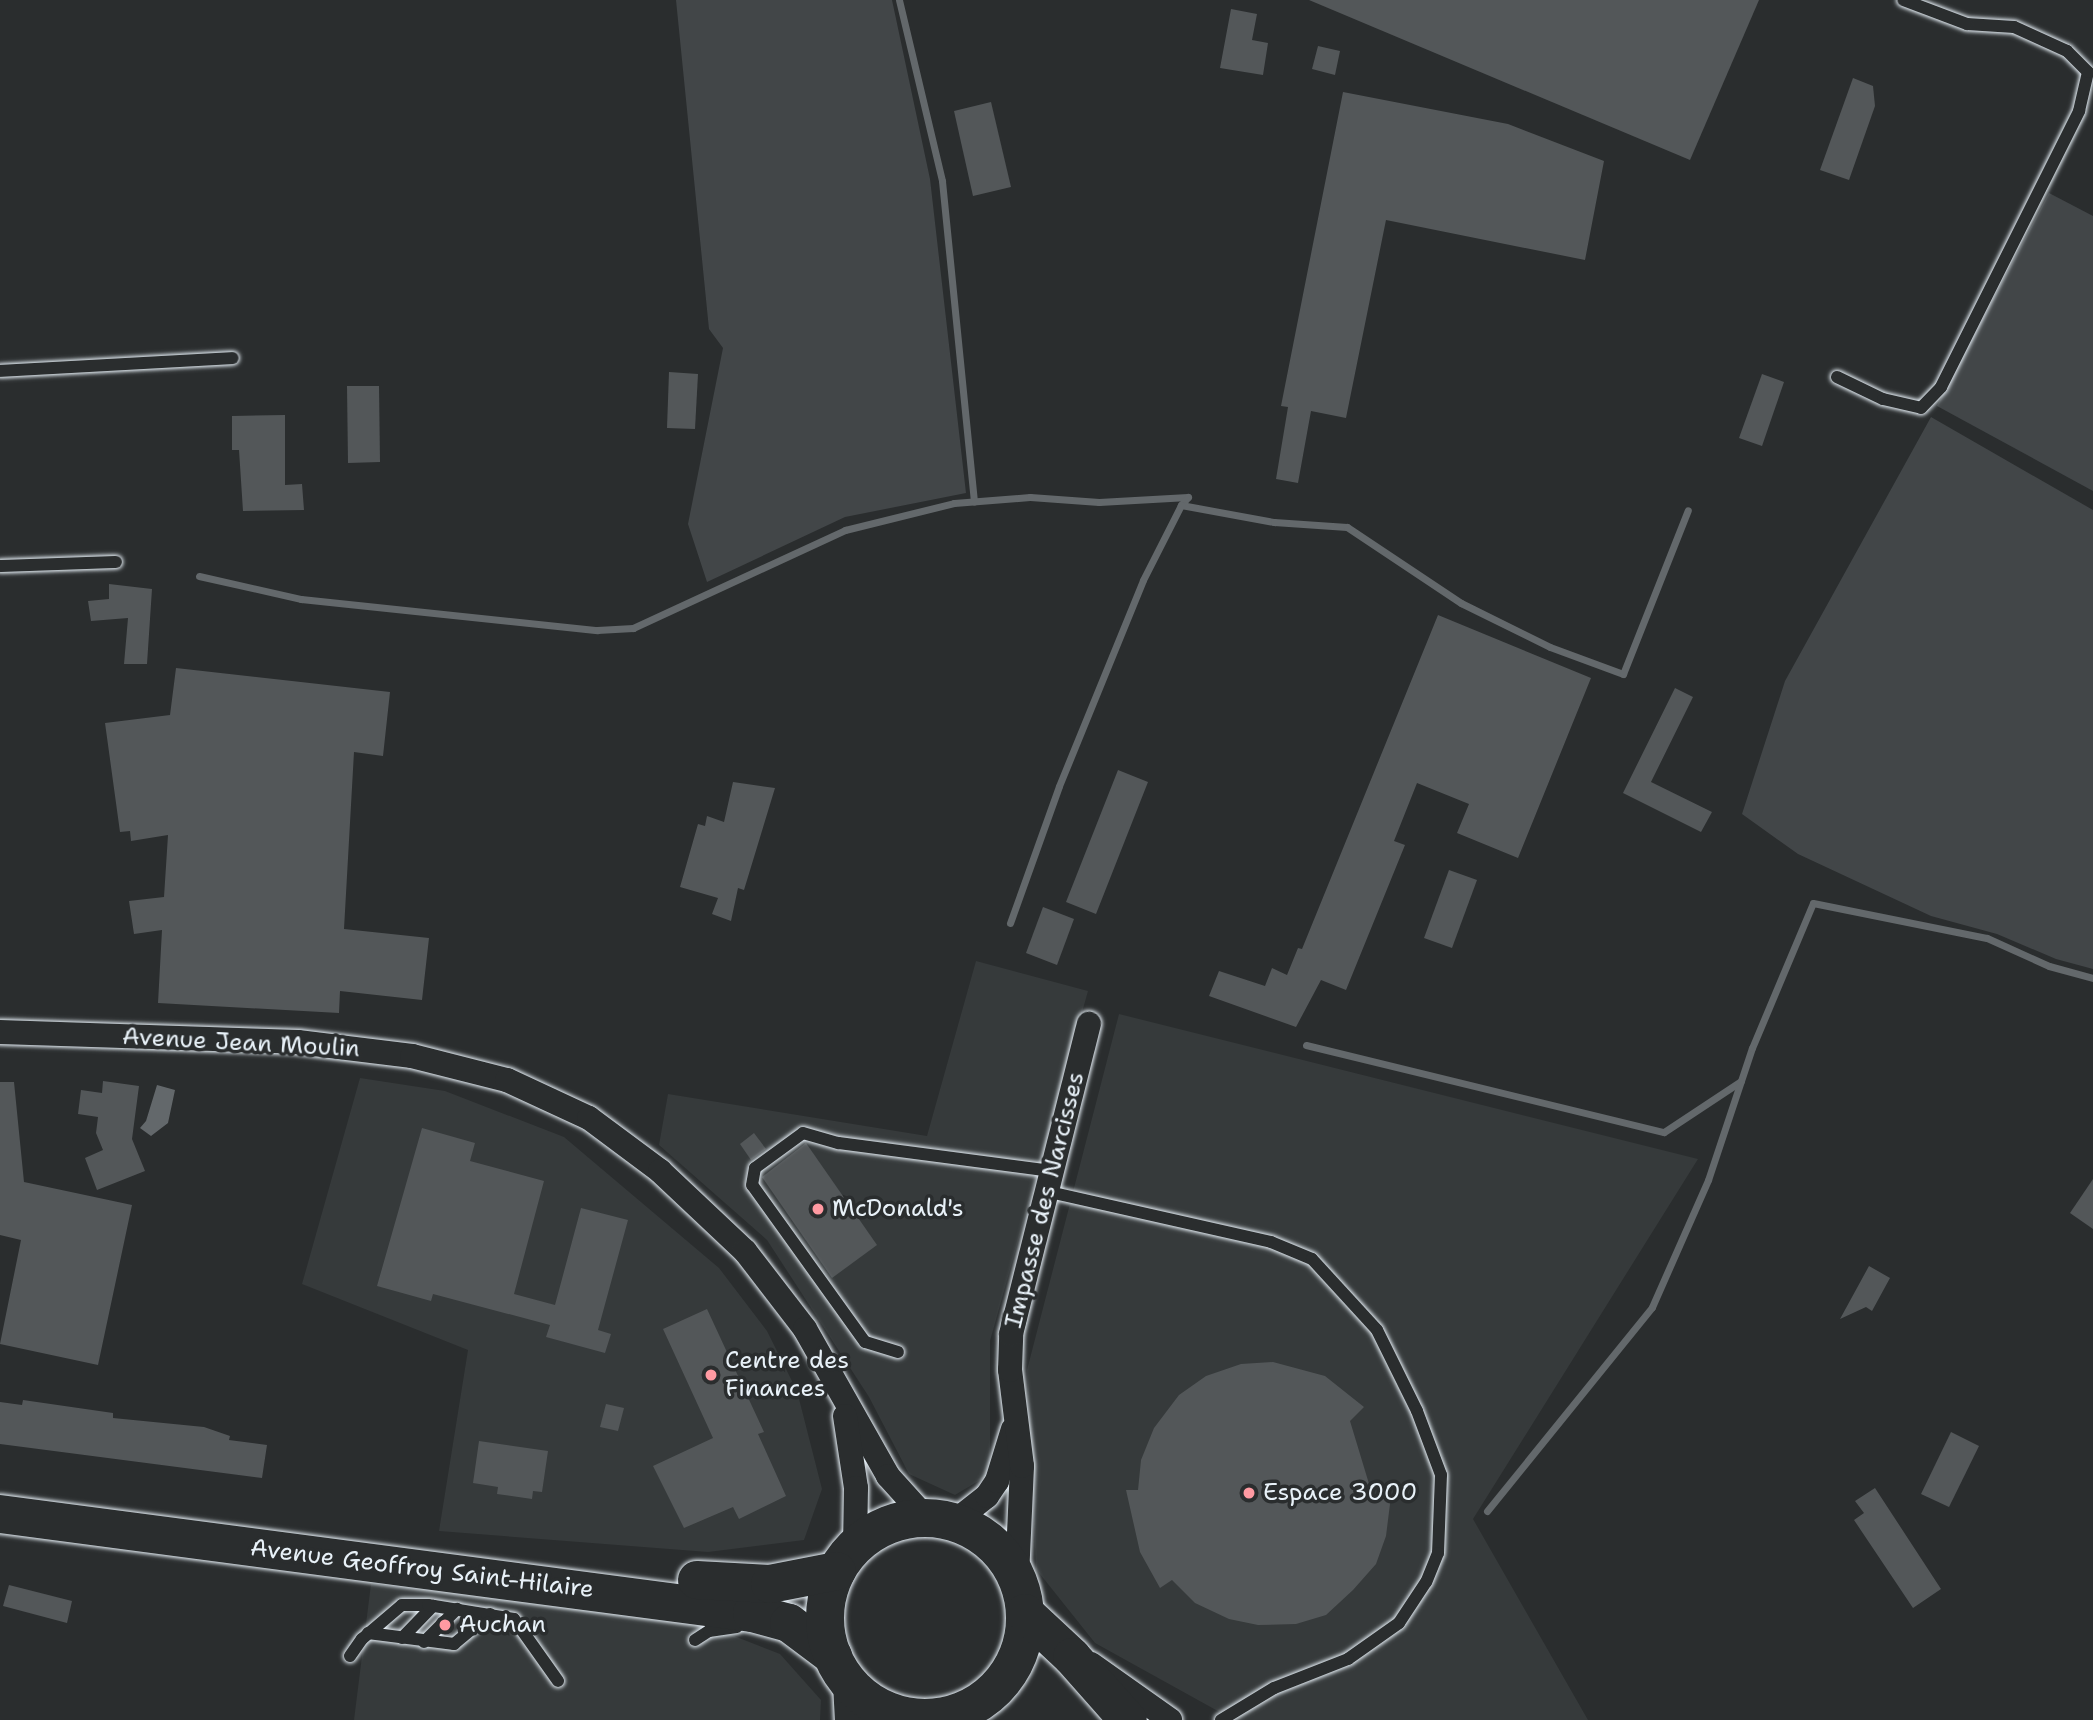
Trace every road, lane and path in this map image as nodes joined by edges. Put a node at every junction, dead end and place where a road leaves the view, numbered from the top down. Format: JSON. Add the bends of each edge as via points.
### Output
{"nodes":[{"id":1,"x":1903,"y":0,"type":"edge"},
{"id":2,"x":233,"y":358,"type":"dead end"},
{"id":3,"x":0,"y":371,"type":"edge"},
{"id":4,"x":1837,"y":376,"type":"dead end"},
{"id":5,"x":116,"y":562,"type":"dead end"},
{"id":6,"x":0,"y":566,"type":"edge"},
{"id":7,"x":1089,"y":1024,"type":"dead end"},
{"id":8,"x":0,"y":1032,"type":"edge"},
{"id":9,"x":1048,"y":1181,"type":"junction"},
{"id":10,"x":898,"y":1352,"type":"dead end"},
{"id":11,"x":843,"y":1401,"type":"junction"},
{"id":12,"x":1016,"y":1419,"type":"junction"},
{"id":13,"x":0,"y":1494,"type":"edge"},
{"id":14,"x":0,"y":1514,"type":"edge"},
{"id":15,"x":939,"y":1520,"type":"junction"},
{"id":16,"x":846,"y":1558,"type":"junction"},
{"id":17,"x":1021,"y":1595,"type":"junction"},
{"id":18,"x":433,"y":1605,"type":"junction"},
{"id":19,"x":457,"y":1609,"type":"junction"},
{"id":20,"x":490,"y":1614,"type":"junction"},
{"id":21,"x":368,"y":1633,"type":"junction"},
{"id":22,"x":402,"y":1638,"type":"junction"},
{"id":23,"x":695,"y":1640,"type":"dead end"},
{"id":24,"x":424,"y":1642,"type":"junction"},
{"id":25,"x":350,"y":1656,"type":"dead end"},
{"id":26,"x":1072,"y":1657,"type":"junction"},
{"id":27,"x":558,"y":1681,"type":"dead end"},
{"id":28,"x":844,"y":1686,"type":"edge"},
{"id":29,"x":977,"y":1715,"type":"edge"},
{"id":30,"x":926,"y":1719,"type":"edge"},
{"id":31,"x":1128,"y":1720,"type":"edge"},
{"id":32,"x":1170,"y":1720,"type":"edge"},
{"id":33,"x":1221,"y":1720,"type":"edge"}],
"edges":[{"from":1,"to":4,"type":"lane","via":[[1967,24],[2014,27],[2067,51],[2088,72],[2079,111],[1941,387],[1921,408],[1883,399]]},
{"from":2,"to":3,"type":"lane"},
{"from":5,"to":6,"type":"lane"},
{"from":7,"to":9,"type":"street","name":"Impasse des Narcisses"},
{"from":8,"to":11,"type":"street","name":"Avenue Jean Moulin","via":[[298,1042],[412,1056],[507,1080],[589,1118],[660,1171],[745,1251],[805,1329]]},
{"from":9,"to":10,"type":"lane","via":[[994,1163],[839,1143],[803,1133],[755,1168],[752,1185],[865,1342]]},
{"from":9,"to":12,"type":"street","name":"Impasse des Narcisses","via":[[1012,1334]]},
{"from":9,"to":33,"type":"lane","via":[[1272,1242],[1312,1259],[1377,1331],[1417,1411],[1441,1475],[1444,1499],[1438,1553],[1426,1582],[1399,1623],[1348,1659],[1274,1688]]},
{"from":11,"to":15,"type":"street","name":"Avenue Jean Moulin","via":[[888,1476]]},
{"from":11,"to":16,"type":"street","name":"Avenue Jean Moulin","via":[[856,1488]]},
{"from":12,"to":15,"type":"street","name":"Impasse des Narcisses","via":[[997,1481],[987,1496]]},
{"from":12,"to":17,"type":"street","name":"Impasse des Narcisses","via":[[1022,1466]]},
{"from":13,"to":16,"type":"main road","name":"Avenue Geoffroy Saint-Hilaire","via":[[732,1584],[770,1584]]},
{"from":14,"to":28,"type":"main road","name":"Avenue Geoffroy Saint-Hilaire","via":[[752,1613],[789,1623]]},
{"from":15,"to":16,"type":"main road","via":[[900,1521]]},
{"from":15,"to":17,"type":"main road","via":[[980,1534],[1002,1553]]},
{"from":16,"to":28,"type":"main road","via":[[827,1598],[826,1628]]},
{"from":17,"to":26,"type":"main road"},
{"from":17,"to":29,"type":"main road","via":[[1022,1643],[1010,1671]]},
{"from":18,"to":19,"type":"lane"},
{"from":18,"to":21,"type":"lane","via":[[402,1605]]},
{"from":18,"to":22,"type":"lane"},
{"from":19,"to":20,"type":"lane"},
{"from":19,"to":24,"type":"lane"},
{"from":20,"to":24,"type":"lane","via":[[454,1644]]},
{"from":20,"to":27,"type":"lane","via":[[514,1619]]},
{"from":21,"to":22,"type":"lane"},
{"from":21,"to":25,"type":"lane"},
{"from":22,"to":24,"type":"lane"},
{"from":23,"to":28,"type":"lane","via":[[709,1631],[761,1630]]},
{"from":26,"to":31,"type":"main road"},
{"from":26,"to":32,"type":"street","via":[[1096,1666]]},
{"from":28,"to":30,"type":"main road","via":[[897,1714]]},
{"from":29,"to":30,"type":"main road"}]}
